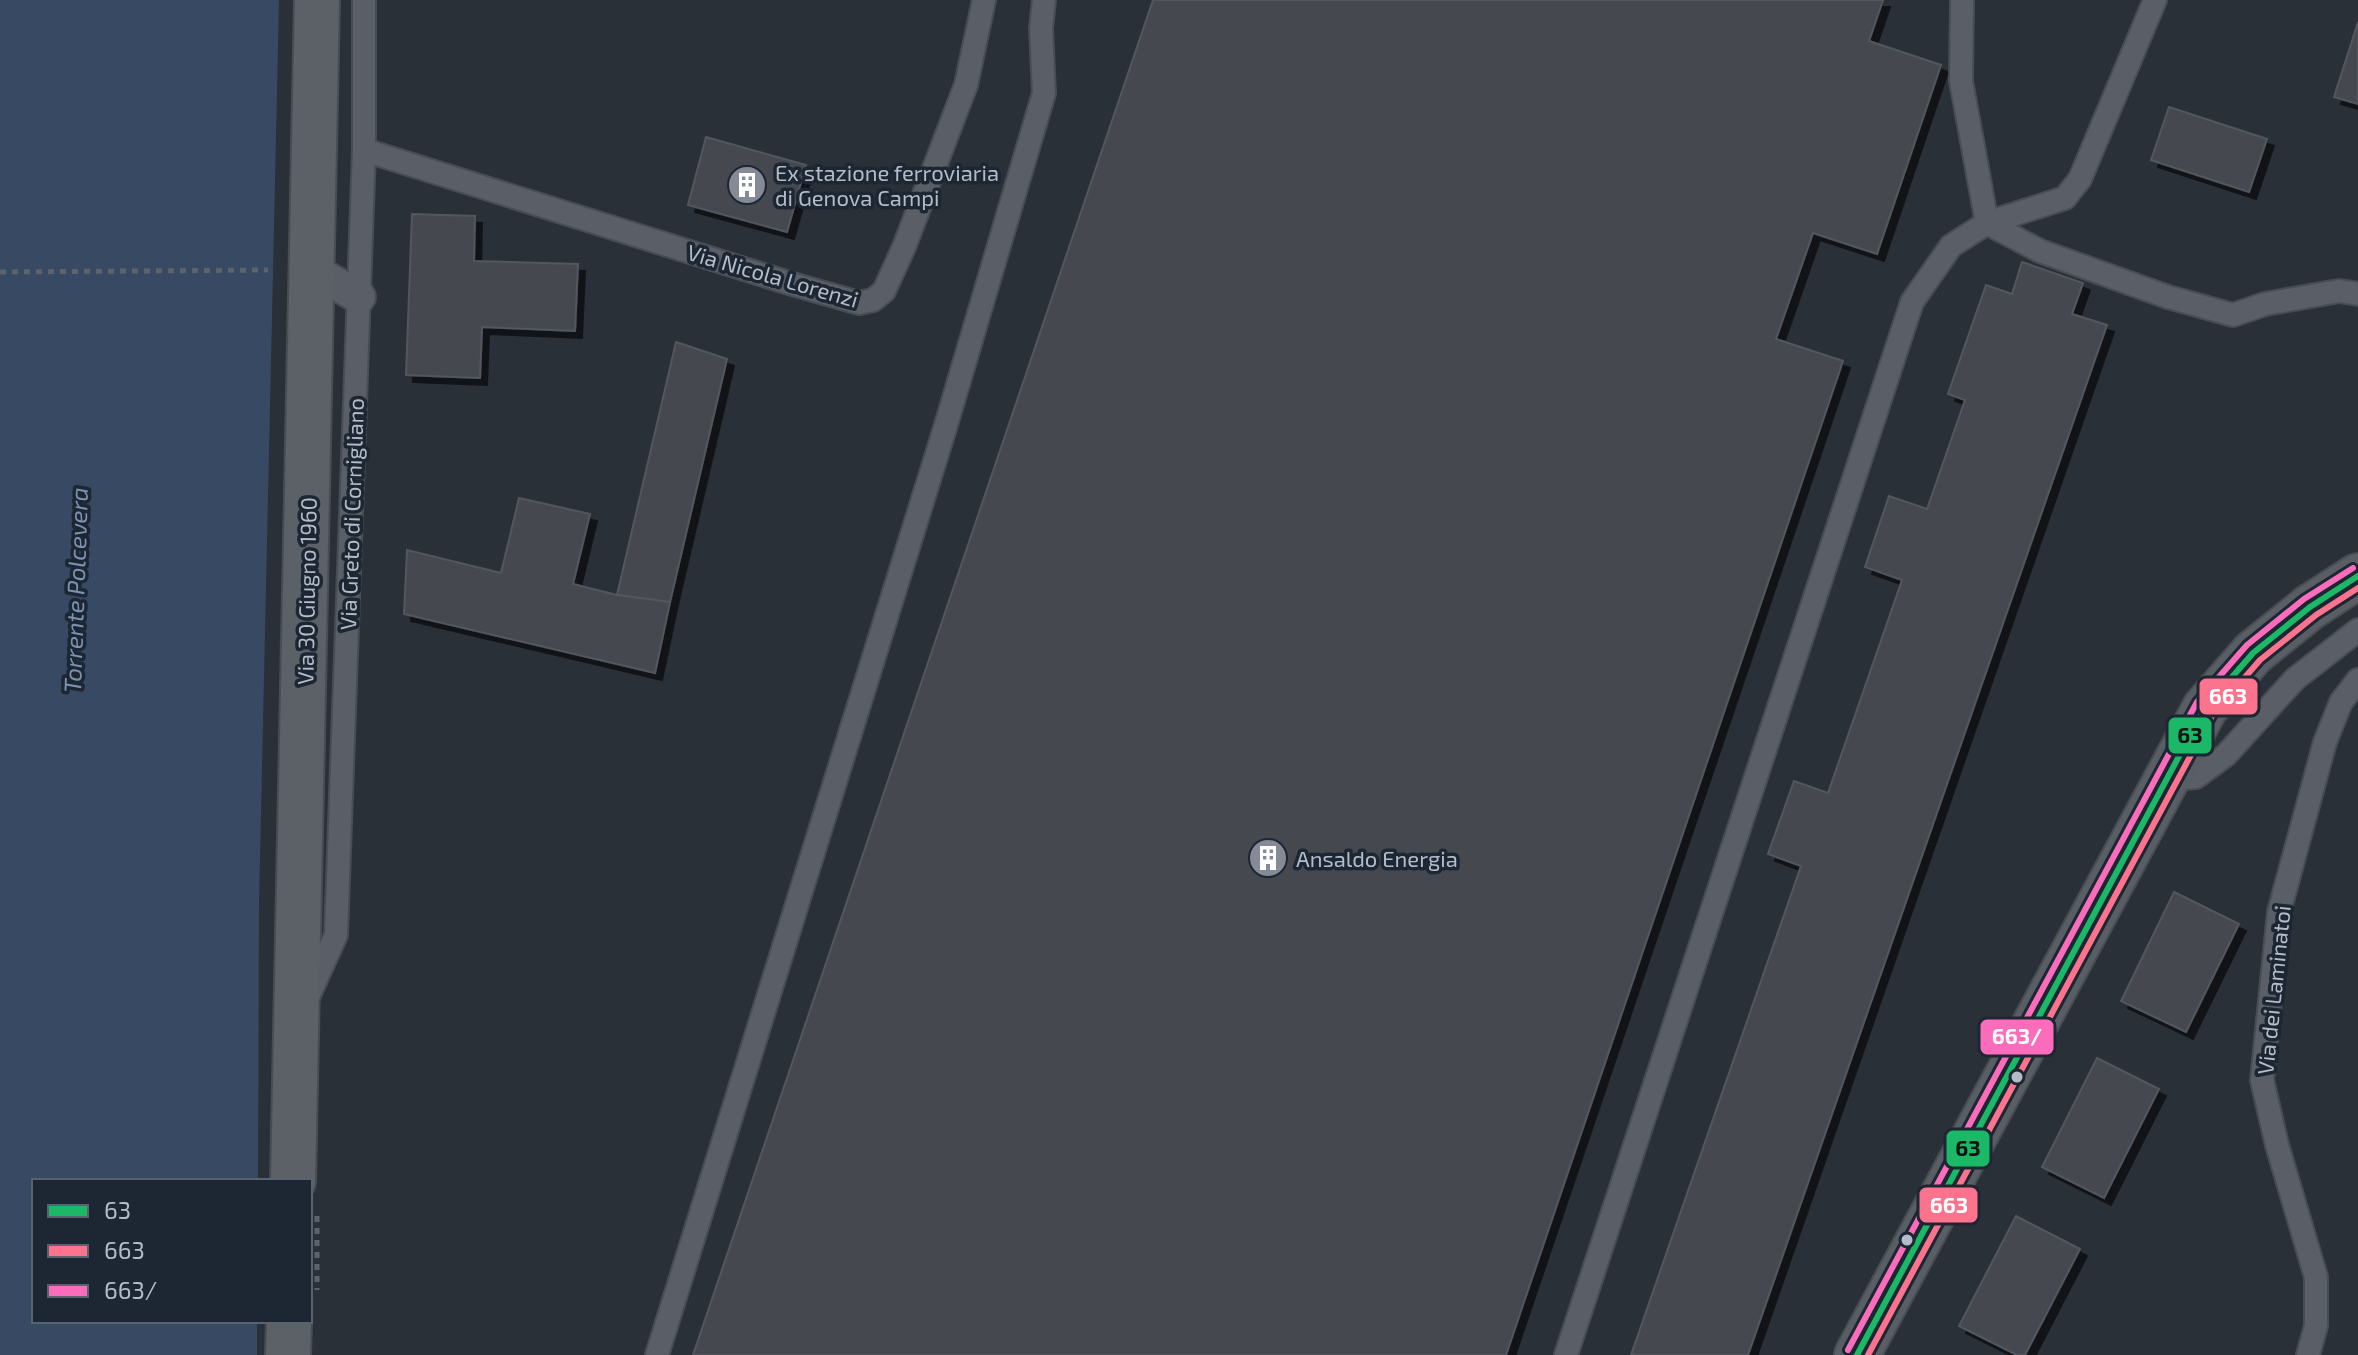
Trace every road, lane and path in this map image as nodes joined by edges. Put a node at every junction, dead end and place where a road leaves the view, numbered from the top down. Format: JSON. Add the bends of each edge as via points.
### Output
{"nodes":[{"id":1,"x":317,"y":0,"type":"edge"},
{"id":2,"x":364,"y":0,"type":"edge"},
{"id":3,"x":984,"y":0,"type":"edge"},
{"id":4,"x":1044,"y":0,"type":"edge"},
{"id":5,"x":1962,"y":0,"type":"edge"},
{"id":6,"x":2155,"y":0,"type":"edge"},
{"id":7,"x":364,"y":150,"type":"junction"},
{"id":8,"x":1987,"y":223,"type":"junction"},
{"id":9,"x":298,"y":270,"type":"junction"},
{"id":10,"x":0,"y":272,"type":"edge"},
{"id":11,"x":2358,"y":294,"type":"edge"},
{"id":12,"x":359,"y":297,"type":"junction"},
{"id":13,"x":2358,"y":576,"type":"edge"},
{"id":14,"x":2358,"y":630,"type":"edge"},
{"id":15,"x":2358,"y":680,"type":"edge"},
{"id":16,"x":2166,"y":780,"type":"junction"},
{"id":17,"x":297,"y":1020,"type":"junction"},
{"id":18,"x":293,"y":1179,"type":"edge"},
{"id":19,"x":289,"y":1323,"type":"edge"},
{"id":20,"x":288,"y":1355,"type":"edge"},
{"id":21,"x":657,"y":1355,"type":"edge"},
{"id":22,"x":1566,"y":1355,"type":"edge"},
{"id":23,"x":1857,"y":1355,"type":"edge"},
{"id":24,"x":2308,"y":1355,"type":"edge"}],
"edges":[{"from":1,"to":9,"type":"main road","name":"Via 30 Giugno 1960"},
{"from":2,"to":7,"type":"lane","name":"Via Greto di Cornigliano"},
{"from":3,"to":7,"type":"lane","name":"Via Nicola Lorenzi","via":[[966,85],[904,247],[884,291],[873,300],[859,303],[789,283]]},
{"from":4,"to":21,"type":"lane","via":[[1044,93]]},
{"from":5,"to":8,"type":"lane","via":[[1961,81]]},
{"from":6,"to":8,"type":"lane","via":[[2080,179],[2065,198]]},
{"from":7,"to":12,"type":"lane","name":"Via Greto di Cornigliano"},
{"from":8,"to":11,"type":"lane","via":[[2040,251],[2233,315],[2324,293]]},
{"from":8,"to":22,"type":"lane","via":[[1951,246],[1912,302]]},
{"from":9,"to":10,"type":"path"},
{"from":9,"to":12,"type":"street"},
{"from":9,"to":17,"type":"main road","name":"Via 30 Giugno 1960"},
{"from":12,"to":17,"type":"lane","name":"Via Greto di Cornigliano","via":[[336,935]]},
{"from":13,"to":16,"type":"main road","via":[[2253,653],[2205,708]]},
{"from":14,"to":16,"type":"lane","via":[[2295,679],[2226,755],[2196,777]]},
{"from":15,"to":24,"type":"lane","name":"Via dei Laminatoi","via":[[2341,702],[2325,742],[2279,912],[2262,1080],[2316,1277],[2316,1326]]},
{"from":16,"to":23,"type":"main road"},
{"from":17,"to":18,"type":"main road","name":"Via 30 Giugno 1960"},
{"from":19,"to":20,"type":"main road"}]}
